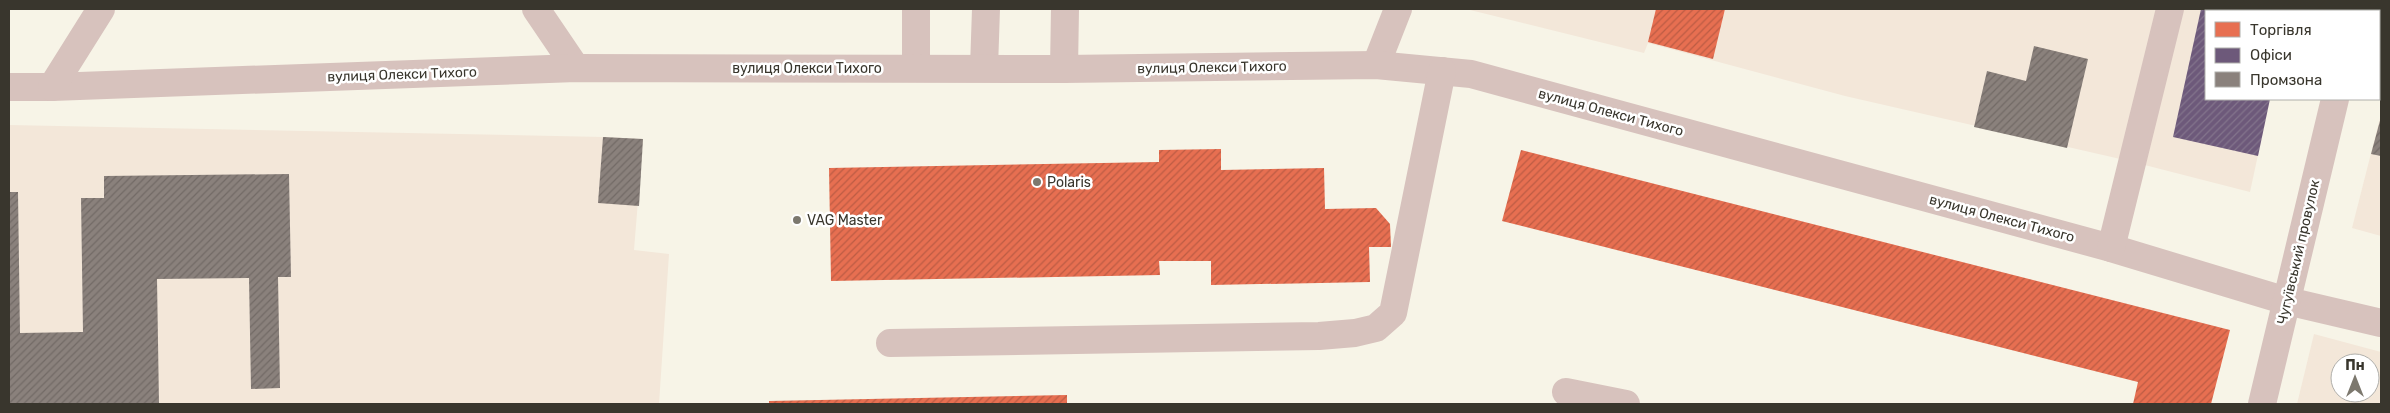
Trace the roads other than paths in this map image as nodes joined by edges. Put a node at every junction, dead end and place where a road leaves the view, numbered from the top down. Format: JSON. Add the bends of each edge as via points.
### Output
{"nodes":[{"id":1,"x":101,"y":9,"type":"edge"},
{"id":2,"x":536,"y":9,"type":"edge"},
{"id":3,"x":916,"y":9,"type":"edge"},
{"id":4,"x":986,"y":9,"type":"edge"},
{"id":5,"x":1065,"y":9,"type":"edge"},
{"id":6,"x":1398,"y":9,"type":"edge"},
{"id":7,"x":2170,"y":9,"type":"edge"},
{"id":8,"x":1376,"y":64,"type":"junction"},
{"id":9,"x":916,"y":67,"type":"junction"},
{"id":10,"x":576,"y":68,"type":"junction"},
{"id":11,"x":984,"y":68,"type":"junction"},
{"id":12,"x":1064,"y":69,"type":"junction"},
{"id":13,"x":1442,"y":71,"type":"junction"},
{"id":14,"x":9,"y":87,"type":"edge"},
{"id":15,"x":52,"y":87,"type":"junction"},
{"id":16,"x":2335,"y":100,"type":"edge"},
{"id":17,"x":2111,"y":248,"type":"junction"},
{"id":18,"x":2287,"y":301,"type":"junction"},
{"id":19,"x":2381,"y":323,"type":"edge"},
{"id":20,"x":890,"y":343,"type":"dead end"},
{"id":21,"x":1566,"y":392,"type":"dead end"},
{"id":22,"x":1626,"y":404,"type":"edge"},
{"id":23,"x":2262,"y":404,"type":"edge"}],
"edges":[{"from":1,"to":15,"type":"street"},
{"from":2,"to":10,"type":"street"},
{"from":3,"to":9,"type":"street"},
{"from":4,"to":11,"type":"street"},
{"from":5,"to":12,"type":"street"},
{"from":6,"to":8,"type":"street"},
{"from":7,"to":17,"type":"street"},
{"from":8,"to":12,"type":"street","name":"вулиця Олекси Тихого"},
{"from":8,"to":13,"type":"street","name":"вулиця Олекси Тихого"},
{"from":9,"to":10,"type":"street","name":"вулиця Олекси Тихого"},
{"from":9,"to":11,"type":"street","name":"вулиця Олекси Тихого"},
{"from":10,"to":15,"type":"street","name":"вулиця Олекси Тихого"},
{"from":11,"to":12,"type":"street","name":"вулиця Олекси Тихого"},
{"from":13,"to":17,"type":"street","name":"вулиця Олекси Тихого","via":[[1471,74]]},
{"from":13,"to":20,"type":"street","via":[[1393,314],[1376,328],[1319,336]]},
{"from":14,"to":15,"type":"street","name":"вулиця Олекси Тихого"},
{"from":16,"to":18,"type":"street","name":"Чугуївський провулок"},
{"from":17,"to":18,"type":"street","name":"вулиця Олекси Тихого"},
{"from":18,"to":19,"type":"street","name":"вулиця Олекси Тихого"},
{"from":18,"to":23,"type":"street","name":"Чугуївський провулок"},
{"from":21,"to":22,"type":"street"}]}
